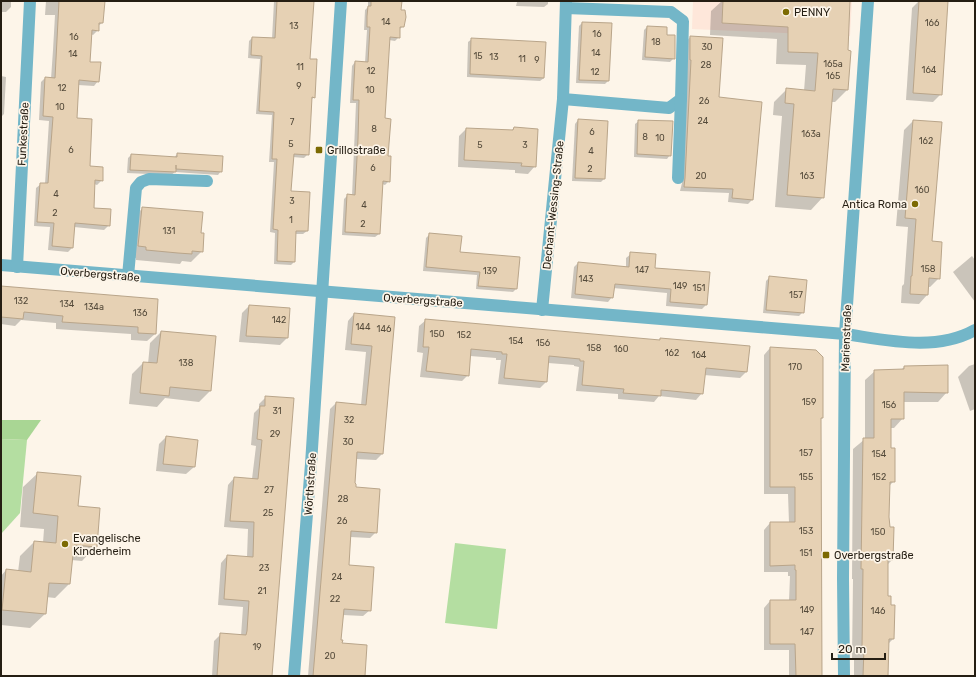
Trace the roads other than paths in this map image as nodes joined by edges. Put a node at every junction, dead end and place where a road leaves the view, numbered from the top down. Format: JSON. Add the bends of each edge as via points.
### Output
{"nodes":[{"id":1,"x":30,"y":1,"type":"edge"},
{"id":2,"x":340,"y":1,"type":"edge"},
{"id":3,"x":868,"y":1,"type":"edge"},
{"id":4,"x":566,"y":5,"type":"edge"},
{"id":5,"x":563,"y":99,"type":"junction"},
{"id":6,"x":681,"y":99,"type":"junction"},
{"id":7,"x":678,"y":178,"type":"dead end"},
{"id":8,"x":207,"y":181,"type":"dead end"},
{"id":9,"x":1,"y":266,"type":"edge"},
{"id":10,"x":16,"y":267,"type":"junction"},
{"id":11,"x":128,"y":276,"type":"junction"},
{"id":12,"x":323,"y":293,"type":"junction"},
{"id":13,"x":542,"y":310,"type":"junction"},
{"id":14,"x":975,"y":330,"type":"edge"},
{"id":15,"x":845,"y":334,"type":"junction"},
{"id":16,"x":294,"y":676,"type":"edge"},
{"id":17,"x":844,"y":676,"type":"edge"}],
"edges":[{"from":1,"to":10,"type":"street","name":"Funkestraße"},
{"from":2,"to":12,"type":"street"},
{"from":3,"to":15,"type":"street","name":"Marienstraße"},
{"from":4,"to":5,"type":"street","name":"Dechant-Wessing-Straße"},
{"from":4,"to":6,"type":"street","name":"Dechant-Wessing-Straße","via":[[671,12],[683,21]]},
{"from":5,"to":6,"type":"street","via":[[669,108]]},
{"from":5,"to":13,"type":"street","name":"Dechant-Wessing-Straße"},
{"from":6,"to":7,"type":"street","name":"Dechant-Wessing-Straße"},
{"from":8,"to":11,"type":"street","via":[[149,179],[141,182],[136,188]]},
{"from":9,"to":10,"type":"street","name":"Overbergstraße"},
{"from":10,"to":11,"type":"street","name":"Overbergstraße"},
{"from":11,"to":12,"type":"street","name":"Overbergstraße"},
{"from":12,"to":13,"type":"street","name":"Overbergstraße"},
{"from":12,"to":16,"type":"street","name":"Wörthstraße"},
{"from":13,"to":15,"type":"street","name":"Overbergstraße"},
{"from":14,"to":15,"type":"street","name":"Overbergstraße","via":[[964,336],[936,342],[911,342]]},
{"from":15,"to":17,"type":"street","name":"Marienstraße"}]}
